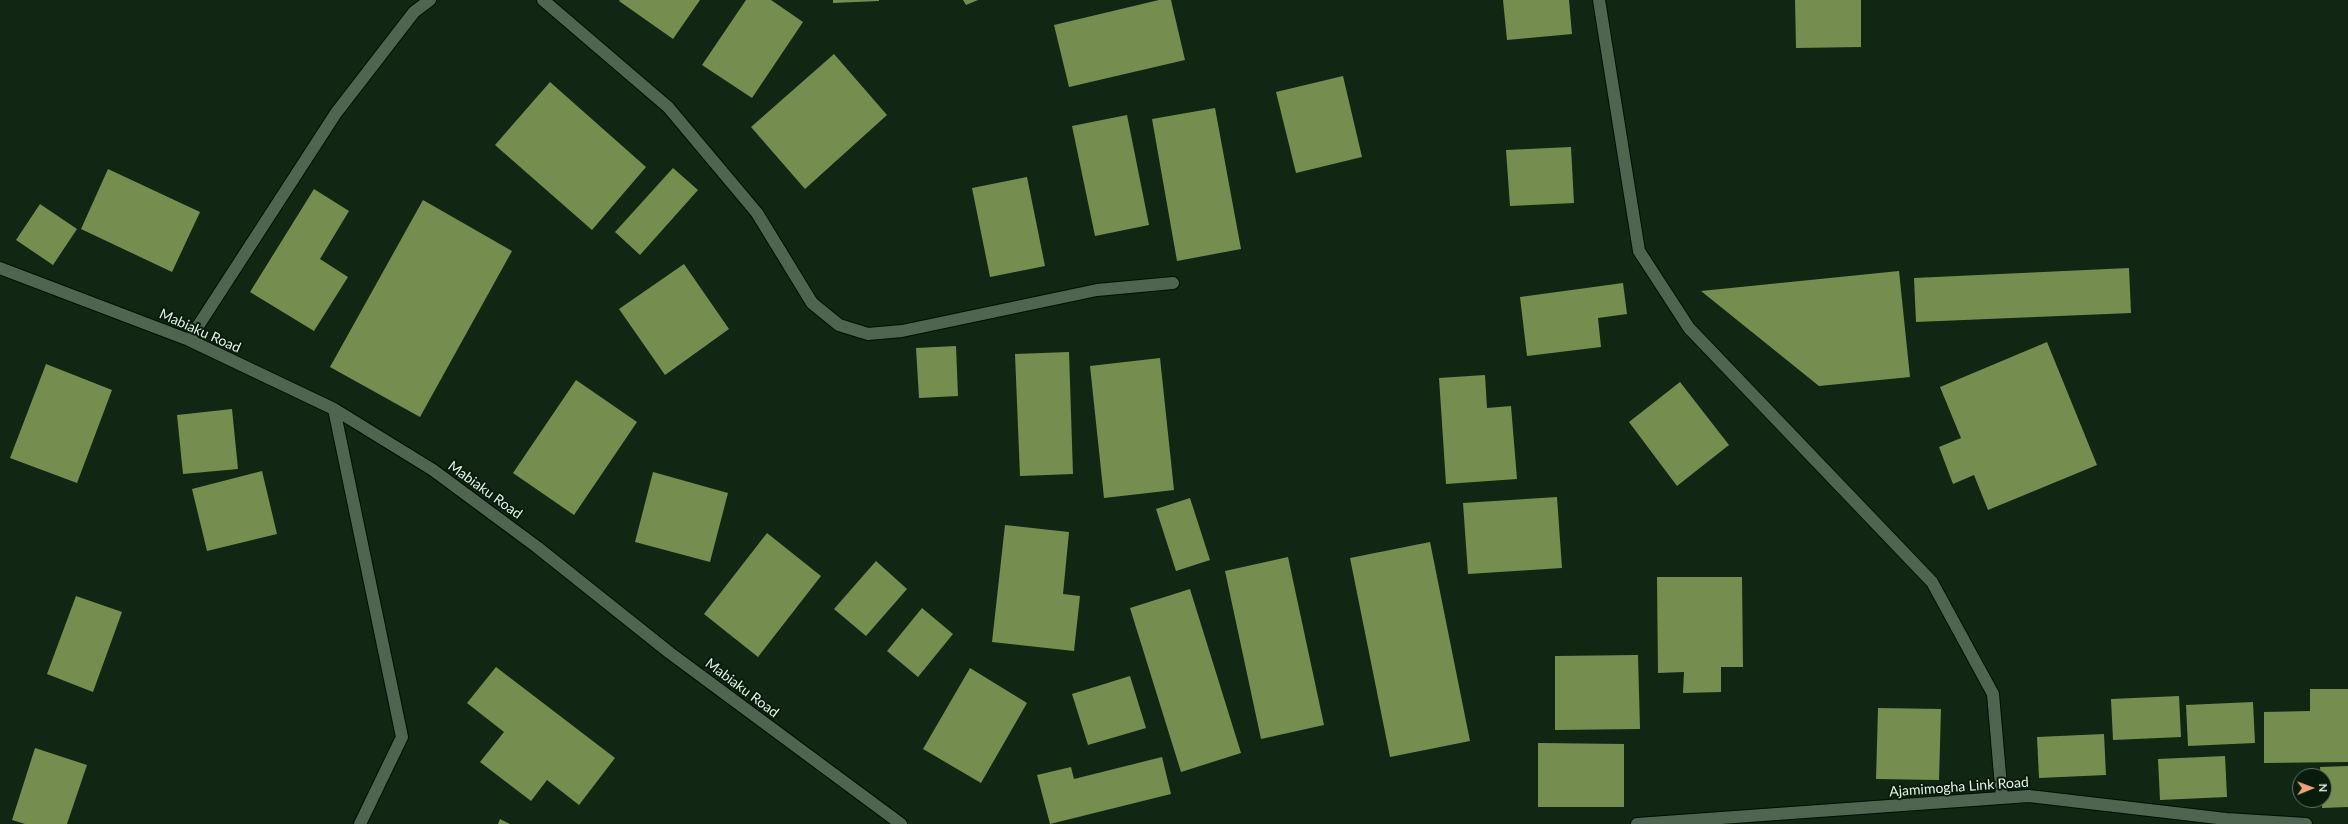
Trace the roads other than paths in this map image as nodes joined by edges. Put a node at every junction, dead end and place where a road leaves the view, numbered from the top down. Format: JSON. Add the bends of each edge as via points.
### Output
{"nodes":[{"id":1,"x":430,"y":0,"type":"edge"},
{"id":2,"x":543,"y":0,"type":"edge"},
{"id":3,"x":1599,"y":0,"type":"edge"},
{"id":4,"x":0,"y":268,"type":"edge"},
{"id":5,"x":1173,"y":283,"type":"dead end"},
{"id":6,"x":189,"y":340,"type":"junction"},
{"id":7,"x":334,"y":409,"type":"junction"},
{"id":8,"x":2002,"y":798,"type":"junction"},
{"id":9,"x":360,"y":824,"type":"edge"},
{"id":10,"x":901,"y":824,"type":"edge"},
{"id":11,"x":1637,"y":824,"type":"edge"},
{"id":12,"x":2306,"y":824,"type":"edge"}],
"edges":[{"from":1,"to":6,"type":"street","via":[[414,12],[336,113]]},
{"from":2,"to":5,"type":"street","via":[[668,108],[757,213],[812,303],[839,325],[868,334],[902,331],[1097,290]]},
{"from":3,"to":8,"type":"street","via":[[1639,251],[1689,328],[1932,582],[1993,694]]},
{"from":4,"to":6,"type":"street","name":"Mabiaku Road"},
{"from":6,"to":7,"type":"street","name":"Mabiaku Road"},
{"from":7,"to":9,"type":"street","via":[[402,737]]},
{"from":7,"to":10,"type":"street","name":"Mabiaku Road","via":[[432,470],[537,547],[670,653]]},
{"from":8,"to":11,"type":"street","name":"Ajamimogha Link Road"},
{"from":8,"to":12,"type":"street","name":"Ajamimogha Link Road","via":[[2029,796],[2226,819]]}]}
